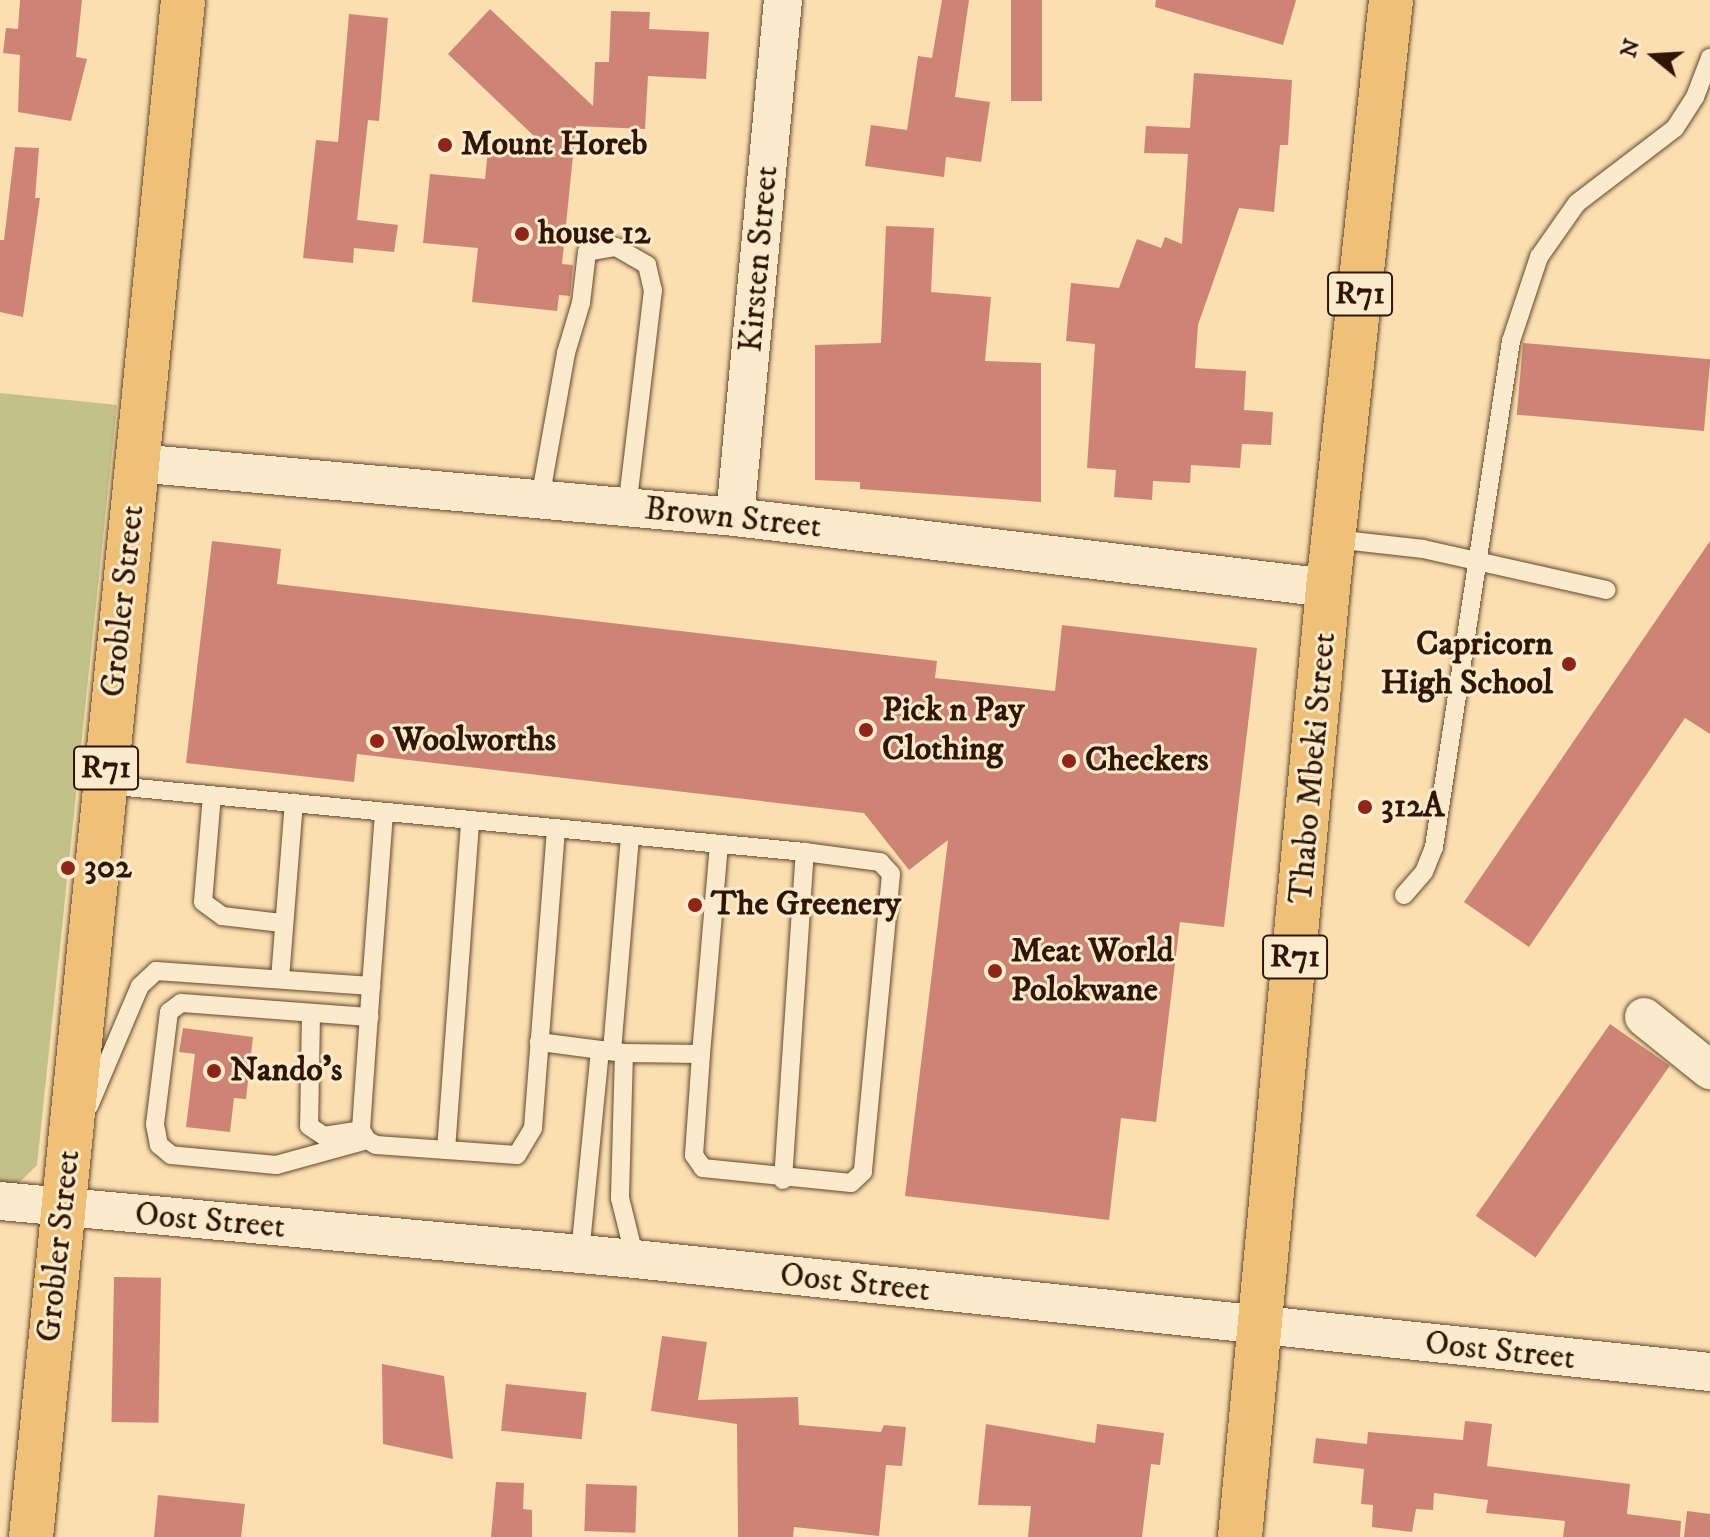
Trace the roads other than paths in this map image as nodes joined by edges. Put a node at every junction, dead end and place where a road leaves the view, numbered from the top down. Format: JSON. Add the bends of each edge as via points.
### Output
{"nodes":[{"id":1,"x":183,"y":0,"type":"edge"},
{"id":2,"x":783,"y":0,"type":"edge"},
{"id":3,"x":1391,"y":0,"type":"edge"},
{"id":4,"x":1710,"y":58,"type":"edge"},
{"id":5,"x":136,"y":463,"type":"junction"},
{"id":6,"x":540,"y":499,"type":"junction"},
{"id":7,"x":627,"y":508,"type":"junction"},
{"id":8,"x":735,"y":517,"type":"junction"},
{"id":9,"x":1334,"y":539,"type":"junction"},
{"id":10,"x":1479,"y":563,"type":"junction"},
{"id":11,"x":1328,"y":588,"type":"junction"},
{"id":12,"x":1606,"y":590,"type":"dead end"},
{"id":13,"x":105,"y":785,"type":"junction"},
{"id":14,"x":212,"y":795,"type":"junction"},
{"id":15,"x":294,"y":803,"type":"junction"},
{"id":16,"x":384,"y":813,"type":"junction"},
{"id":17,"x":470,"y":821,"type":"junction"},
{"id":18,"x":556,"y":830,"type":"junction"},
{"id":19,"x":630,"y":837,"type":"junction"},
{"id":20,"x":719,"y":845,"type":"junction"},
{"id":21,"x":805,"y":852,"type":"junction"},
{"id":22,"x":1404,"y":895,"type":"dead end"},
{"id":23,"x":282,"y":923,"type":"junction"},
{"id":24,"x":280,"y":979,"type":"junction"},
{"id":25,"x":371,"y":986,"type":"junction"},
{"id":26,"x":311,"y":1015,"type":"junction"},
{"id":27,"x":369,"y":1017,"type":"junction"},
{"id":28,"x":1644,"y":1017,"type":"dead end"},
{"id":29,"x":539,"y":1042,"type":"junction"},
{"id":30,"x":612,"y":1051,"type":"junction"},
{"id":31,"x":701,"y":1054,"type":"junction"},
{"id":32,"x":1710,"y":1070,"type":"edge"},
{"id":33,"x":364,"y":1135,"type":"junction"},
{"id":34,"x":446,"y":1150,"type":"junction"},
{"id":35,"x":69,"y":1151,"type":"junction"},
{"id":36,"x":783,"y":1180,"type":"junction"},
{"id":37,"x":0,"y":1201,"type":"edge"},
{"id":38,"x":63,"y":1207,"type":"junction"},
{"id":39,"x":580,"y":1254,"type":"junction"},
{"id":40,"x":635,"y":1259,"type":"junction"},
{"id":41,"x":1259,"y":1327,"type":"junction"},
{"id":42,"x":1710,"y":1372,"type":"edge"},
{"id":43,"x":31,"y":1537,"type":"edge"},
{"id":44,"x":1240,"y":1537,"type":"edge"}],
"edges":[{"from":1,"to":5,"type":"main road","name":"Grobler Street","number":"R71"},
{"from":2,"to":8,"type":"street","name":"Kirsten Street"},
{"from":3,"to":9,"type":"main road","name":"Thabo Mbeki Street","number":"R71"},
{"from":4,"to":10,"type":"lane","via":[[1695,97],[1675,128],[1577,203],[1539,257],[1511,341]]},
{"from":5,"to":6,"type":"street","name":"Brown Street"},
{"from":5,"to":13,"type":"main road","name":"Grobler Street","number":"R71"},
{"from":6,"to":7,"type":"street","name":"Brown Street"},
{"from":6,"to":7,"type":"lane","via":[[587,252],[616,247],[647,265],[653,290]]},
{"from":7,"to":8,"type":"street","name":"Brown Street"},
{"from":8,"to":11,"type":"street","name":"Brown Street"},
{"from":9,"to":10,"type":"lane","via":[[1423,549]]},
{"from":9,"to":11,"type":"main road","name":"Thabo Mbeki Street","number":"R71"},
{"from":10,"to":12,"type":"lane"},
{"from":10,"to":22,"type":"lane","via":[[1434,847],[1424,872]]},
{"from":11,"to":41,"type":"main road","name":"Thabo Mbeki Street","number":"R71"},
{"from":13,"to":14,"type":"lane"},
{"from":13,"to":35,"type":"main road","name":"Grobler Street","number":"R71"},
{"from":14,"to":15,"type":"lane"},
{"from":14,"to":23,"type":"lane","via":[[203,902],[222,916]]},
{"from":15,"to":16,"type":"lane"},
{"from":15,"to":23,"type":"lane"},
{"from":16,"to":17,"type":"lane"},
{"from":16,"to":25,"type":"lane"},
{"from":17,"to":18,"type":"lane"},
{"from":17,"to":34,"type":"lane"},
{"from":18,"to":19,"type":"lane"},
{"from":18,"to":29,"type":"lane"},
{"from":19,"to":20,"type":"lane"},
{"from":19,"to":30,"type":"lane"},
{"from":20,"to":21,"type":"lane"},
{"from":20,"to":31,"type":"lane"},
{"from":21,"to":36,"type":"lane"},
{"from":21,"to":36,"type":"lane","via":[[880,862],[891,874],[863,1172],[851,1183]]},
{"from":23,"to":24,"type":"lane"},
{"from":24,"to":25,"type":"lane"},
{"from":24,"to":35,"type":"lane","via":[[156,971],[140,986]]},
{"from":25,"to":27,"type":"lane"},
{"from":26,"to":27,"type":"lane"},
{"from":26,"to":33,"type":"lane","via":[[309,1126],[324,1136]]},
{"from":26,"to":33,"type":"lane","via":[[191,1002],[169,1012],[155,1124],[159,1145],[171,1155],[276,1165]]},
{"from":27,"to":33,"type":"lane"},
{"from":28,"to":32,"type":"street"},
{"from":29,"to":30,"type":"lane"},
{"from":29,"to":34,"type":"lane","via":[[529,1142],[517,1155]]},
{"from":30,"to":31,"type":"lane"},
{"from":30,"to":39,"type":"lane"},
{"from":30,"to":40,"type":"lane","via":[[620,1198]]},
{"from":31,"to":36,"type":"lane","via":[[698,1163]]},
{"from":33,"to":34,"type":"lane","via":[[376,1145]]},
{"from":35,"to":38,"type":"main road","name":"Grobler Street","number":"R71"},
{"from":37,"to":38,"type":"street","name":"Oost Street"},
{"from":38,"to":39,"type":"street","name":"Oost Street"},
{"from":38,"to":43,"type":"main road","name":"Grobler Street","number":"R71"},
{"from":39,"to":40,"type":"street","name":"Oost Street"},
{"from":40,"to":41,"type":"street","name":"Oost Street"},
{"from":41,"to":42,"type":"street","name":"Oost Street"},
{"from":41,"to":44,"type":"main road","name":"Thabo Mbeki Street","number":"R71"}]}
